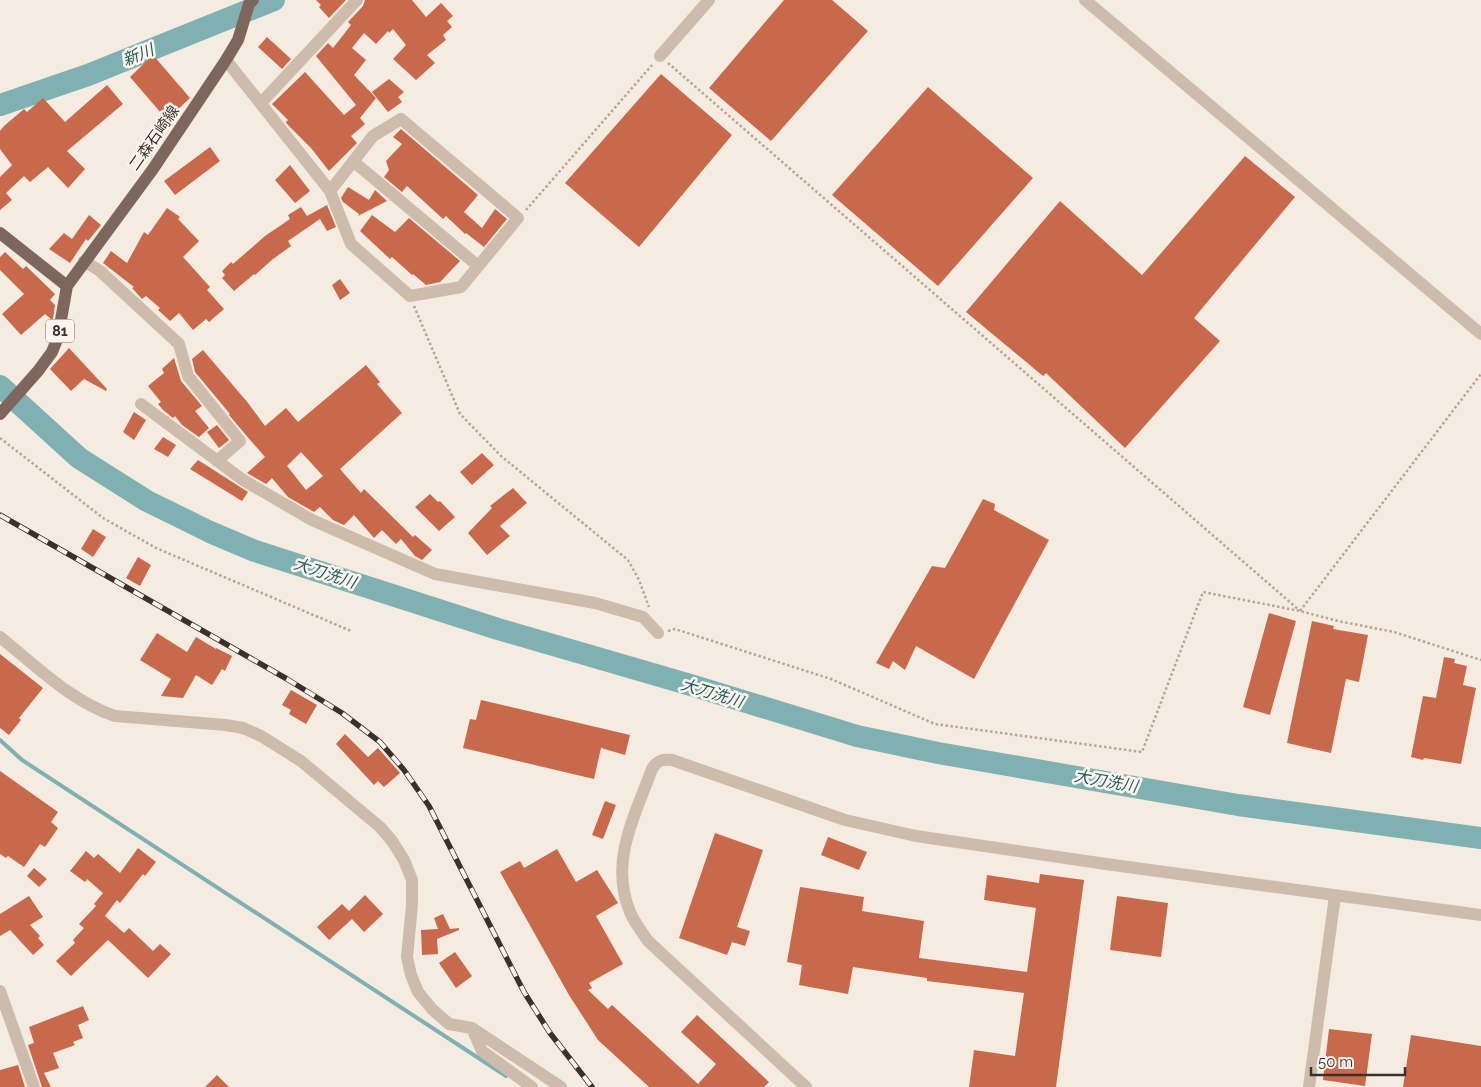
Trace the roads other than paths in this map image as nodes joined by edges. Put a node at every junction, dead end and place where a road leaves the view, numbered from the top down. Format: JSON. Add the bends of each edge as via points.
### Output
{"nodes":[{"id":1,"x":357,"y":0,"type":"edge"},
{"id":2,"x":709,"y":0,"type":"edge"},
{"id":3,"x":1085,"y":0,"type":"edge"},
{"id":4,"x":250,"y":1,"type":"edge"},
{"id":5,"x":660,"y":56,"type":"road end"},
{"id":6,"x":226,"y":60,"type":"junction"},
{"id":7,"x":262,"y":103,"type":"junction"},
{"id":8,"x":353,"y":161,"type":"junction"},
{"id":9,"x":330,"y":191,"type":"junction"},
{"id":10,"x":0,"y":233,"type":"edge"},
{"id":11,"x":84,"y":261,"type":"junction"},
{"id":12,"x":478,"y":266,"type":"junction"},
{"id":13,"x":67,"y":286,"type":"junction"},
{"id":14,"x":1481,"y":334,"type":"edge"},
{"id":15,"x":141,"y":404,"type":"dead end"},
{"id":16,"x":0,"y":414,"type":"edge"},
{"id":17,"x":216,"y":461,"type":"junction"},
{"id":18,"x":658,"y":633,"type":"road end"},
{"id":19,"x":0,"y":637,"type":"edge"},
{"id":20,"x":1335,"y":896,"type":"junction"},
{"id":21,"x":1481,"y":915,"type":"edge"},
{"id":22,"x":0,"y":991,"type":"edge"},
{"id":23,"x":472,"y":1028,"type":"junction"},
{"id":24,"x":34,"y":1087,"type":"edge"},
{"id":25,"x":532,"y":1087,"type":"edge"},
{"id":26,"x":561,"y":1087,"type":"edge"},
{"id":27,"x":806,"y":1087,"type":"edge"},
{"id":28,"x":1310,"y":1087,"type":"edge"}],
"edges":[{"from":1,"to":7,"type":"street"},
{"from":2,"to":5,"type":"street"},
{"from":3,"to":14,"type":"street"},
{"from":4,"to":6,"type":"main road","name":"二森石崎線","via":[[238,40]]},
{"from":6,"to":7,"type":"street"},
{"from":6,"to":11,"type":"main road","name":"二森石崎線","via":[[153,169]]},
{"from":7,"to":9,"type":"street"},
{"from":8,"to":9,"type":"street"},
{"from":8,"to":12,"type":"street"},
{"from":8,"to":12,"type":"street","via":[[373,136],[401,120],[518,218]]},
{"from":9,"to":12,"type":"street","via":[[351,244],[410,296],[461,287]]},
{"from":10,"to":13,"type":"main road"},
{"from":11,"to":13,"type":"main road","name":"二森石崎線"},
{"from":11,"to":17,"type":"street","via":[[100,271],[179,344],[188,376],[240,441]]},
{"from":13,"to":16,"type":"main road","number":"81","via":[[58,337],[52,352]]},
{"from":15,"to":17,"type":"street"},
{"from":17,"to":18,"type":"street","via":[[312,520],[435,574],[595,603],[644,617]]},
{"from":19,"to":23,"type":"street","via":[[97,710],[115,716],[242,728],[261,736],[308,767],[392,840],[412,880],[407,957],[418,992],[449,1024]]},
{"from":20,"to":21,"type":"street"},
{"from":20,"to":27,"type":"street","via":[[916,836],[845,820],[672,760],[656,762],[624,846],[624,896],[631,914],[648,941]]},
{"from":20,"to":28,"type":"street"},
{"from":22,"to":24,"type":"street"},
{"from":23,"to":25,"type":"street","via":[[482,1050]]},
{"from":23,"to":26,"type":"street"}]}
